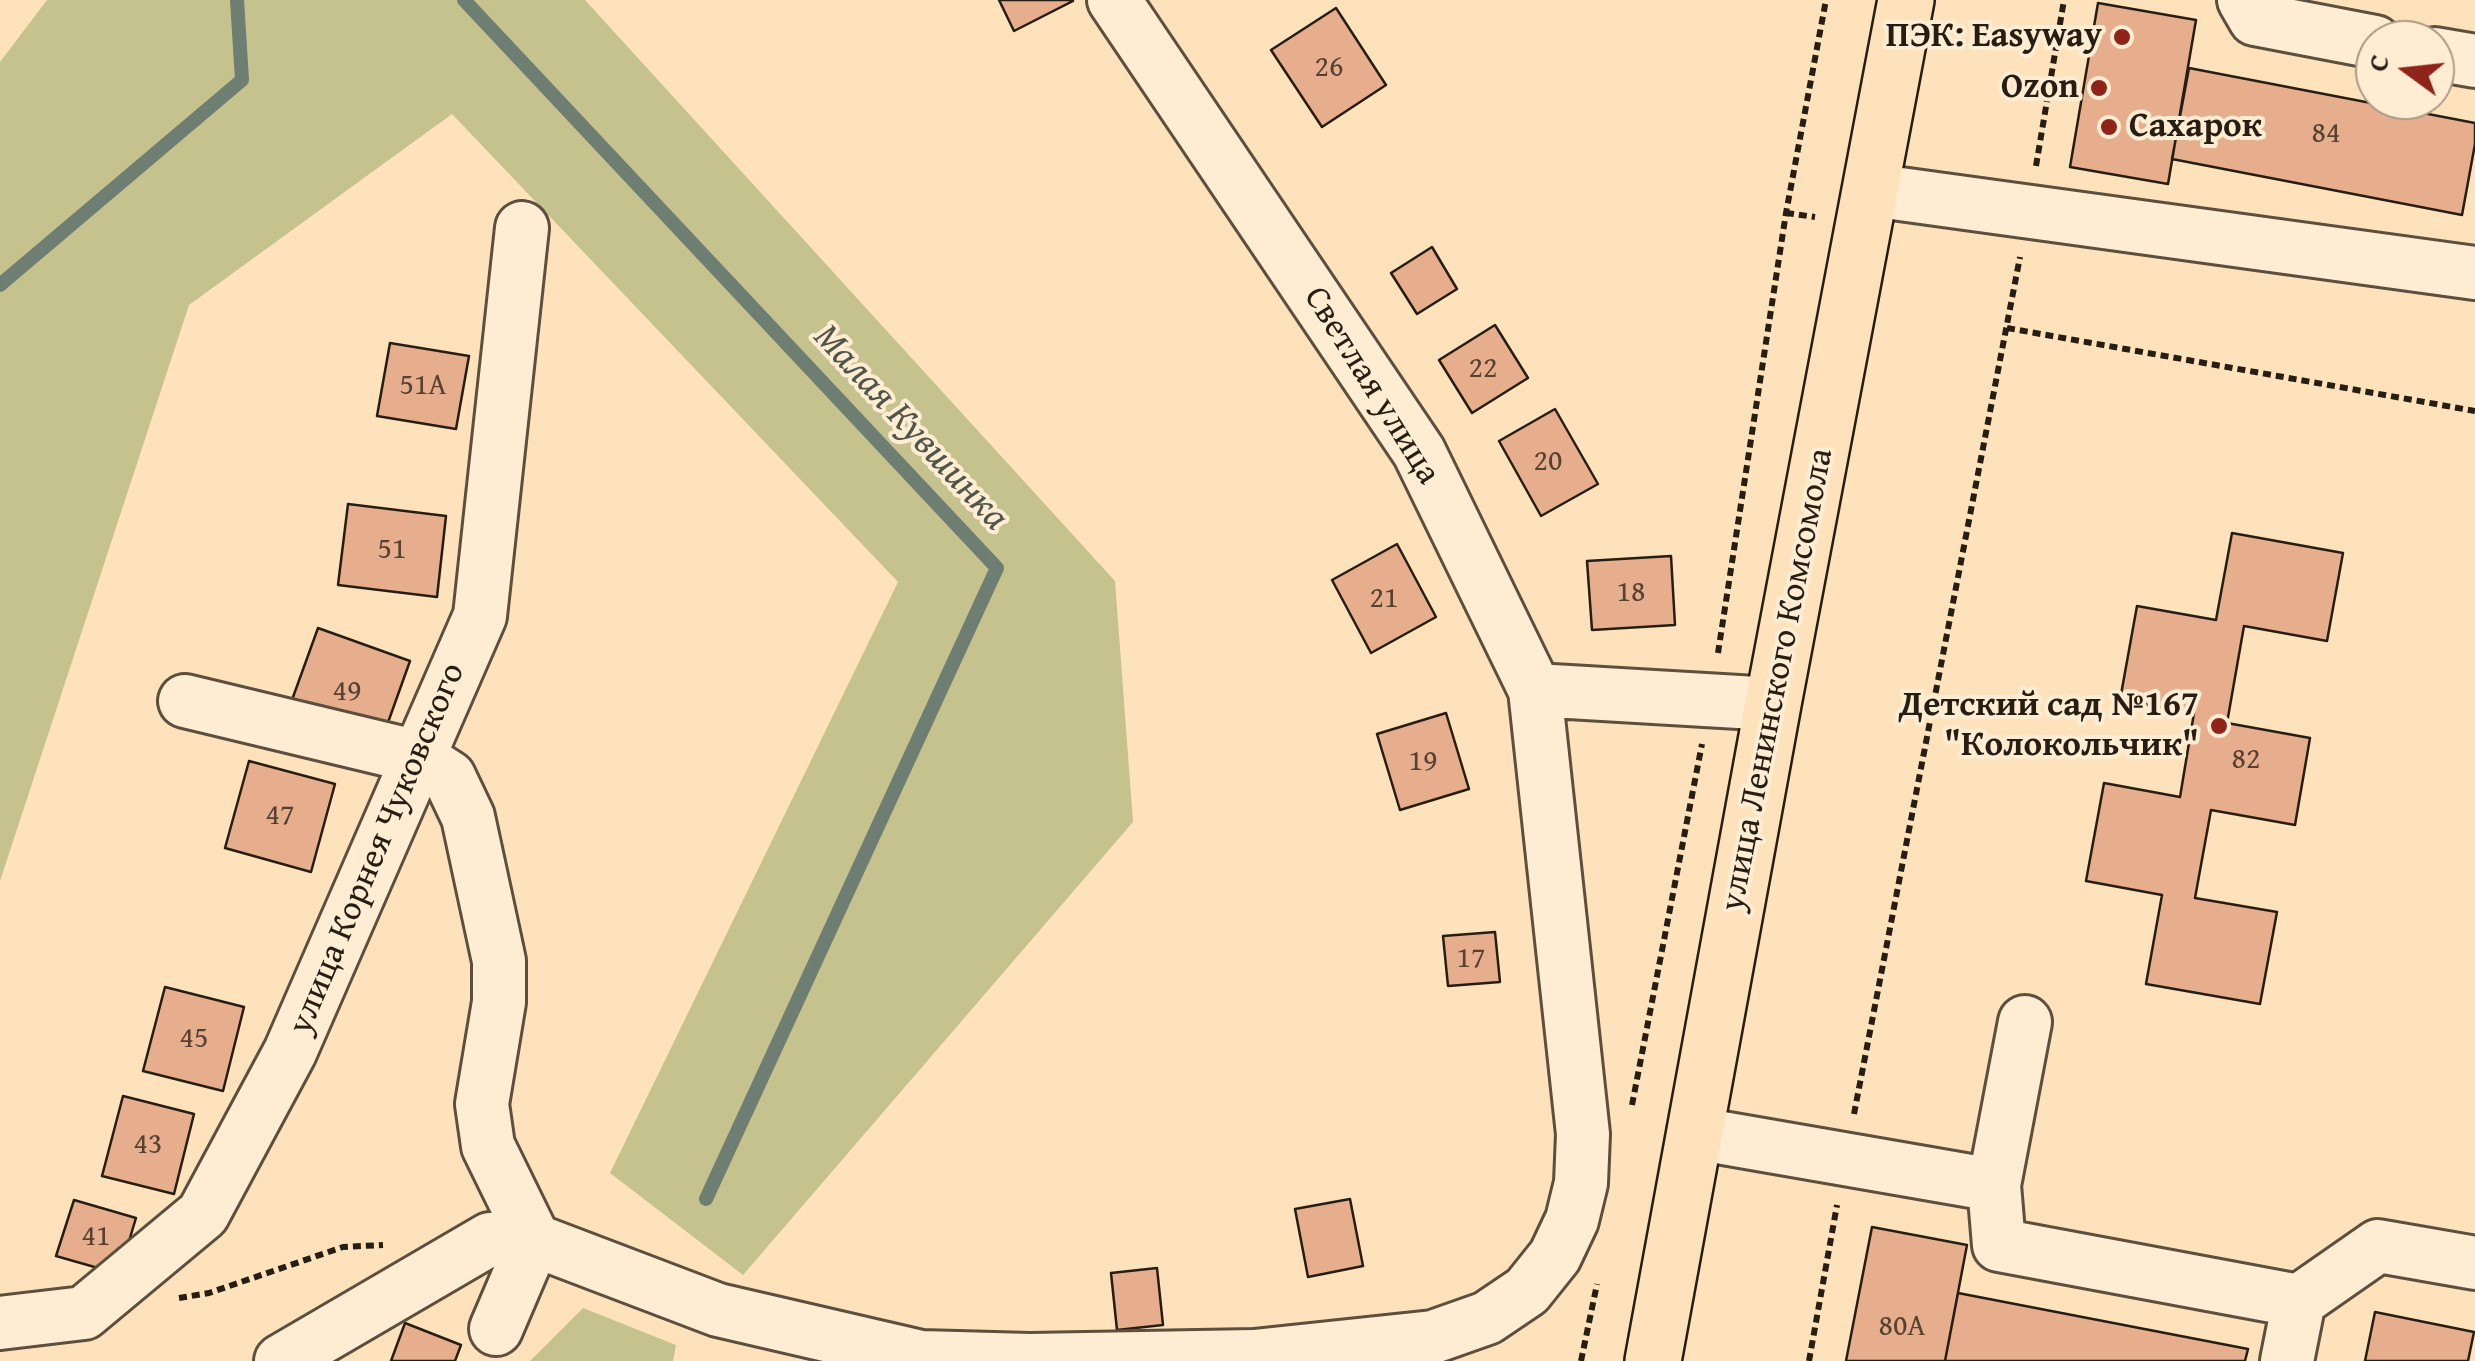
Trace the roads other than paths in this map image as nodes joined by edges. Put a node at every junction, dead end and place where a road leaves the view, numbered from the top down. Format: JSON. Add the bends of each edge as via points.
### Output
{"nodes":[{"id":1,"x":1114,"y":0,"type":"edge"},
{"id":2,"x":1906,"y":0,"type":"edge"},
{"id":3,"x":2244,"y":0,"type":"edge"},
{"id":4,"x":2355,"y":38,"type":"edge"},
{"id":5,"x":1871,"y":190,"type":"junction"},
{"id":6,"x":522,"y":228,"type":"dead end"},
{"id":7,"x":2475,"y":273,"type":"edge"},
{"id":8,"x":1535,"y":690,"type":"junction"},
{"id":9,"x":185,"y":701,"type":"dead end"},
{"id":10,"x":1772,"y":704,"type":"junction"},
{"id":11,"x":418,"y":757,"type":"junction"},
{"id":12,"x":2024,"y":1022,"type":"dead end"},
{"id":13,"x":1694,"y":1133,"type":"junction"},
{"id":14,"x":1994,"y":1185,"type":"junction"},
{"id":15,"x":534,"y":1240,"type":"junction"},
{"id":16,"x":2475,"y":1263,"type":"edge"},
{"id":17,"x":2298,"y":1301,"type":"junction"},
{"id":18,"x":0,"y":1323,"type":"edge"},
{"id":19,"x":496,"y":1329,"type":"dead end"},
{"id":20,"x":282,"y":1361,"type":"edge"},
{"id":21,"x":1654,"y":1361,"type":"edge"},
{"id":22,"x":2287,"y":1361,"type":"edge"}],
"edges":[{"from":1,"to":8,"type":"street","name":"Светлая улица","via":[[1419,452]]},
{"from":2,"to":5,"type":"main road","name":"улица Ленинского Комсомола"},
{"from":3,"to":4,"type":"street","via":[[2255,19]]},
{"from":5,"to":7,"type":"street"},
{"from":5,"to":10,"type":"main road","name":"улица Ленинского Комсомола"},
{"from":6,"to":11,"type":"street","name":"улица Корнея Чуковского","via":[[480,616]]},
{"from":8,"to":10,"type":"street"},
{"from":8,"to":15,"type":"street","name":"Светлая улица","via":[[1583,1134],[1582,1183],[1555,1256],[1527,1291],[1487,1318],[1433,1337],[1254,1356],[921,1357],[718,1310]]},
{"from":9,"to":11,"type":"street"},
{"from":10,"to":13,"type":"main road","name":"улица Ленинского Комсомола"},
{"from":11,"to":15,"type":"street","via":[[449,777],[468,817],[499,961],[482,1104],[488,1146]]},
{"from":11,"to":18,"type":"street","name":"улица Корнея Чуковского","via":[[290,1052],[202,1214],[84,1312]]},
{"from":12,"to":14,"type":"street"},
{"from":13,"to":14,"type":"street"},
{"from":13,"to":21,"type":"main road","name":"улица Ленинского Комсомола"},
{"from":14,"to":17,"type":"street","via":[[1999,1245]]},
{"from":15,"to":19,"type":"street"},
{"from":15,"to":20,"type":"street","via":[[490,1239]]},
{"from":16,"to":17,"type":"street","via":[[2378,1246]]},
{"from":17,"to":22,"type":"street"}]}
